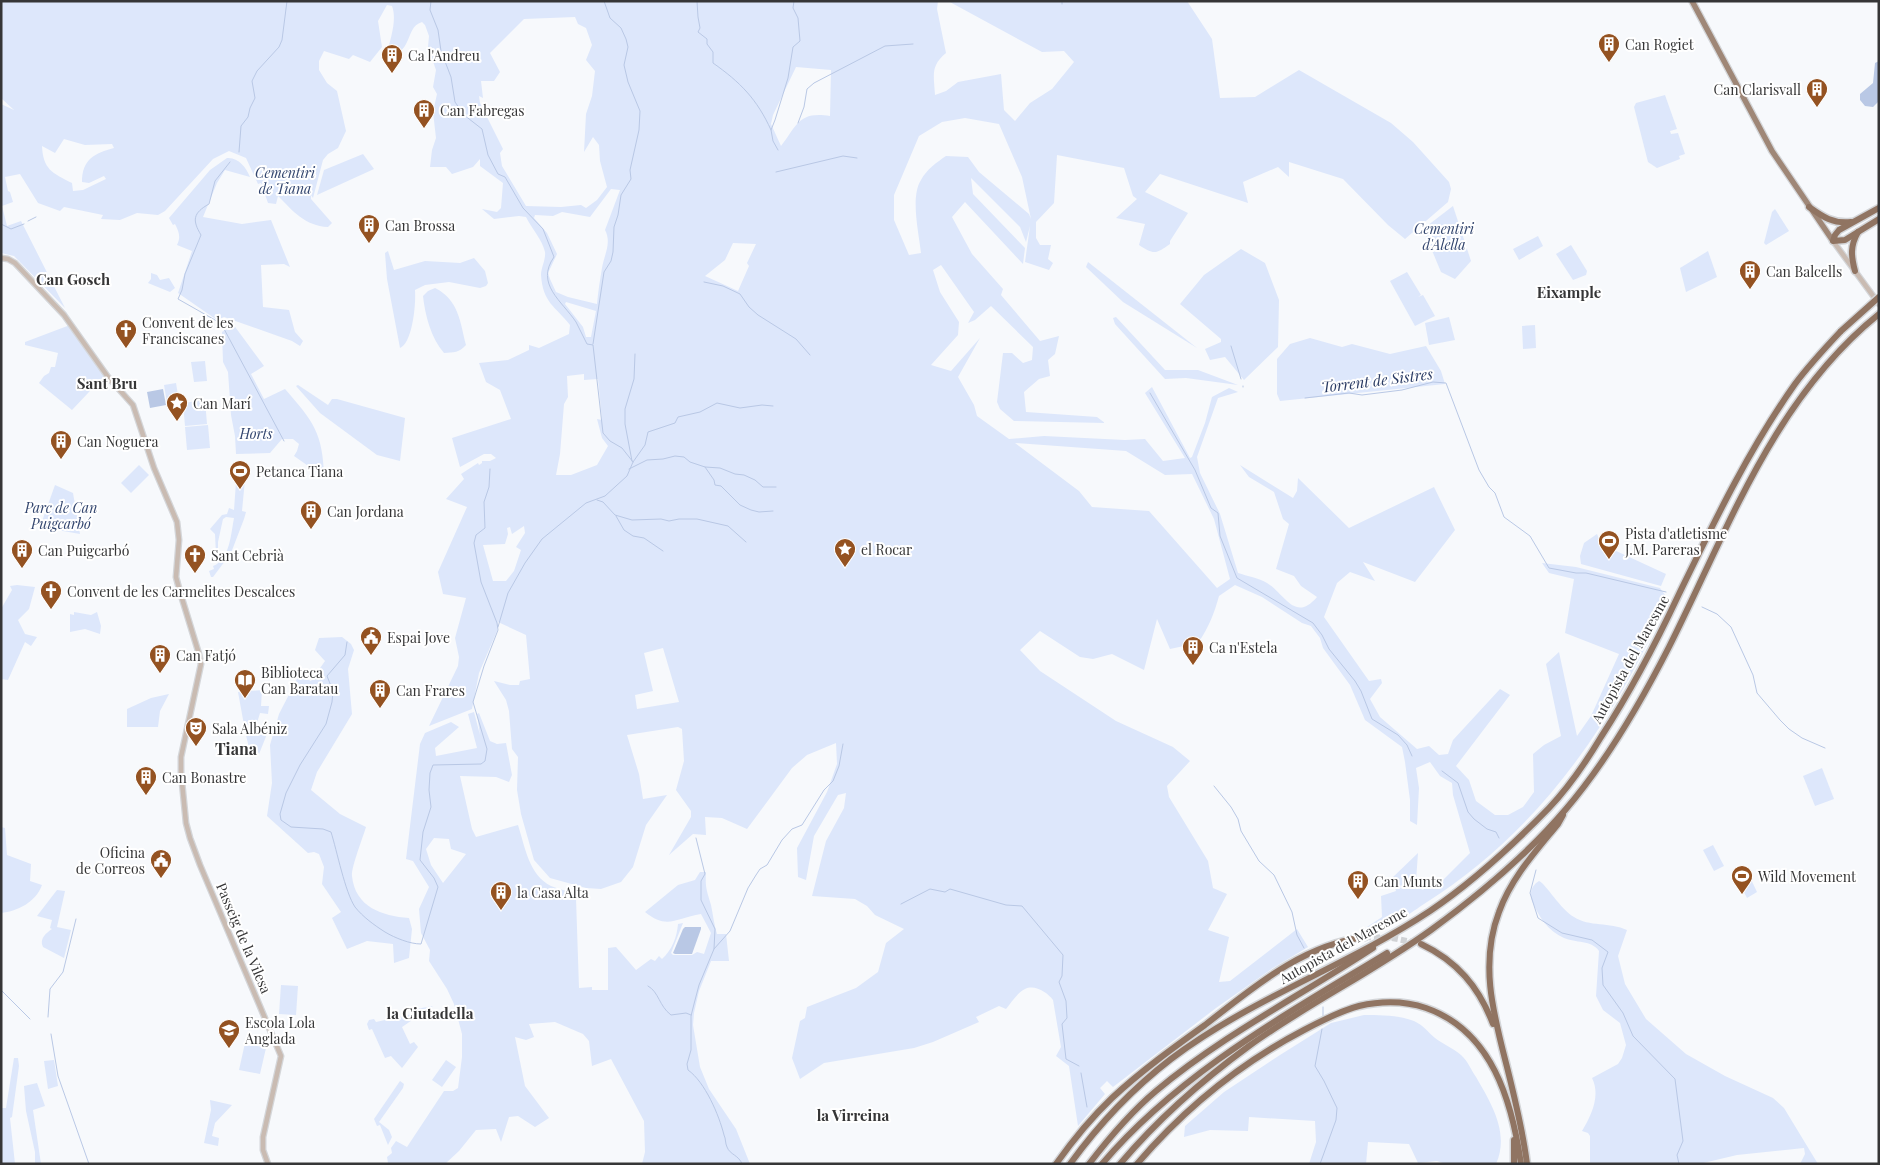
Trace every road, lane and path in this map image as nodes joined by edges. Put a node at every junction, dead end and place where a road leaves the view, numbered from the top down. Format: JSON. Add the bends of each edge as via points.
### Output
{"nodes":[{"id":1,"x":1692,"y":1,"type":"edge"},
{"id":2,"x":1810,"y":207,"type":"junction"},
{"id":3,"x":1879,"y":208,"type":"edge"},
{"id":4,"x":1879,"y":218,"type":"edge"},
{"id":5,"x":1855,"y":221,"type":"junction"},
{"id":6,"x":1859,"y":230,"type":"junction"},
{"id":7,"x":1834,"y":241,"type":"junction"},
{"id":8,"x":1,"y":258,"type":"edge"},
{"id":9,"x":1855,"y":271,"type":"junction"},
{"id":10,"x":1879,"y":297,"type":"edge"},
{"id":11,"x":1879,"y":304,"type":"edge"},
{"id":12,"x":1879,"y":314,"type":"edge"},
{"id":13,"x":1566,"y":809,"type":"junction"},
{"id":14,"x":1453,"y":912,"type":"junction"},
{"id":15,"x":1410,"y":924,"type":"junction"},
{"id":16,"x":1365,"y":937,"type":"tunnel mouth"},
{"id":17,"x":1421,"y":944,"type":"tunnel mouth"},
{"id":18,"x":1500,"y":1041,"type":"junction"},
{"id":19,"x":1184,"y":1050,"type":"junction"},
{"id":20,"x":1140,"y":1074,"type":"junction"},
{"id":21,"x":1514,"y":1126,"type":"junction"},
{"id":22,"x":268,"y":1164,"type":"edge"},
{"id":23,"x":1056,"y":1164,"type":"edge"},
{"id":24,"x":1070,"y":1164,"type":"edge"},
{"id":25,"x":1089,"y":1164,"type":"edge"},
{"id":26,"x":1102,"y":1164,"type":"edge"},
{"id":27,"x":1120,"y":1164,"type":"edge"},
{"id":28,"x":1137,"y":1164,"type":"edge"},
{"id":29,"x":1514,"y":1164,"type":"edge"},
{"id":30,"x":1521,"y":1164,"type":"edge"},
{"id":31,"x":1527,"y":1164,"type":"edge"}],
"edges":[{"from":1,"to":2,"type":"main road","via":[[1772,151]]},
{"from":2,"to":5,"type":"highway","via":[[1828,220]]},
{"from":2,"to":7,"type":"main road"},
{"from":3,"to":5,"type":"highway"},
{"from":4,"to":6,"type":"highway"},
{"from":5,"to":7,"type":"highway","via":[[1839,230]]},
{"from":6,"to":7,"type":"highway","via":[[1845,240]]},
{"from":6,"to":9,"type":"highway","via":[[1851,252]]},
{"from":7,"to":9,"type":"street"},
{"from":8,"to":22,"type":"street","name":"Passeig de la Vilesa","via":[[17,265],[51,300],[133,405],[154,468],[174,512],[179,536],[176,577],[200,654],[181,757],[183,800],[190,838],[281,1056],[263,1136]]},
{"from":9,"to":11,"type":"street"},
{"from":10,"to":15,"type":"highway","name":"Autopista del Maresme","bridge":true,"via":[[1816,358],[1748,456],[1642,668],[1584,764],[1552,805],[1520,837],[1452,895]]},
{"from":12,"to":13,"type":"highway","name":"Autopista del Maresme","via":[[1826,364],[1768,447],[1717,543],[1654,676],[1612,747]]},
{"from":13,"to":14,"type":"highway","name":"Autopista del Maresme","via":[[1525,852]]},
{"from":13,"to":18,"type":"highway","via":[[1520,872],[1494,926],[1488,977]]},
{"from":14,"to":26,"type":"highway","via":[[1194,1077],[1150,1113]]},
{"from":14,"to":27,"type":"highway","name":"Autopista del Maresme","via":[[1200,1084],[1166,1114]]},
{"from":15,"to":19,"type":"highway","name":"Autopista del Maresme","via":[[1241,1014]]},
{"from":15,"to":25,"type":"highway","via":[[1224,1040],[1186,1068],[1121,1125]]},
{"from":16,"to":20,"type":"highway","via":[[1328,945],[1283,967]]},
{"from":17,"to":18,"type":"highway","via":[[1449,960],[1470,980],[1482,998]]},
{"from":18,"to":31,"type":"highway"},
{"from":19,"to":20,"type":"highway"},
{"from":19,"to":24,"type":"highway","name":"Autopista del Maresme","via":[[1125,1099],[1091,1135]]},
{"from":20,"to":23,"type":"highway","via":[[1086,1125]]},
{"from":21,"to":28,"type":"highway","via":[[1492,1064],[1476,1040],[1462,1027],[1420,1006],[1378,1003],[1352,1008],[1328,1018],[1258,1056],[1189,1109]]},
{"from":21,"to":29,"type":"highway"},
{"from":21,"to":30,"type":"highway"}]}
